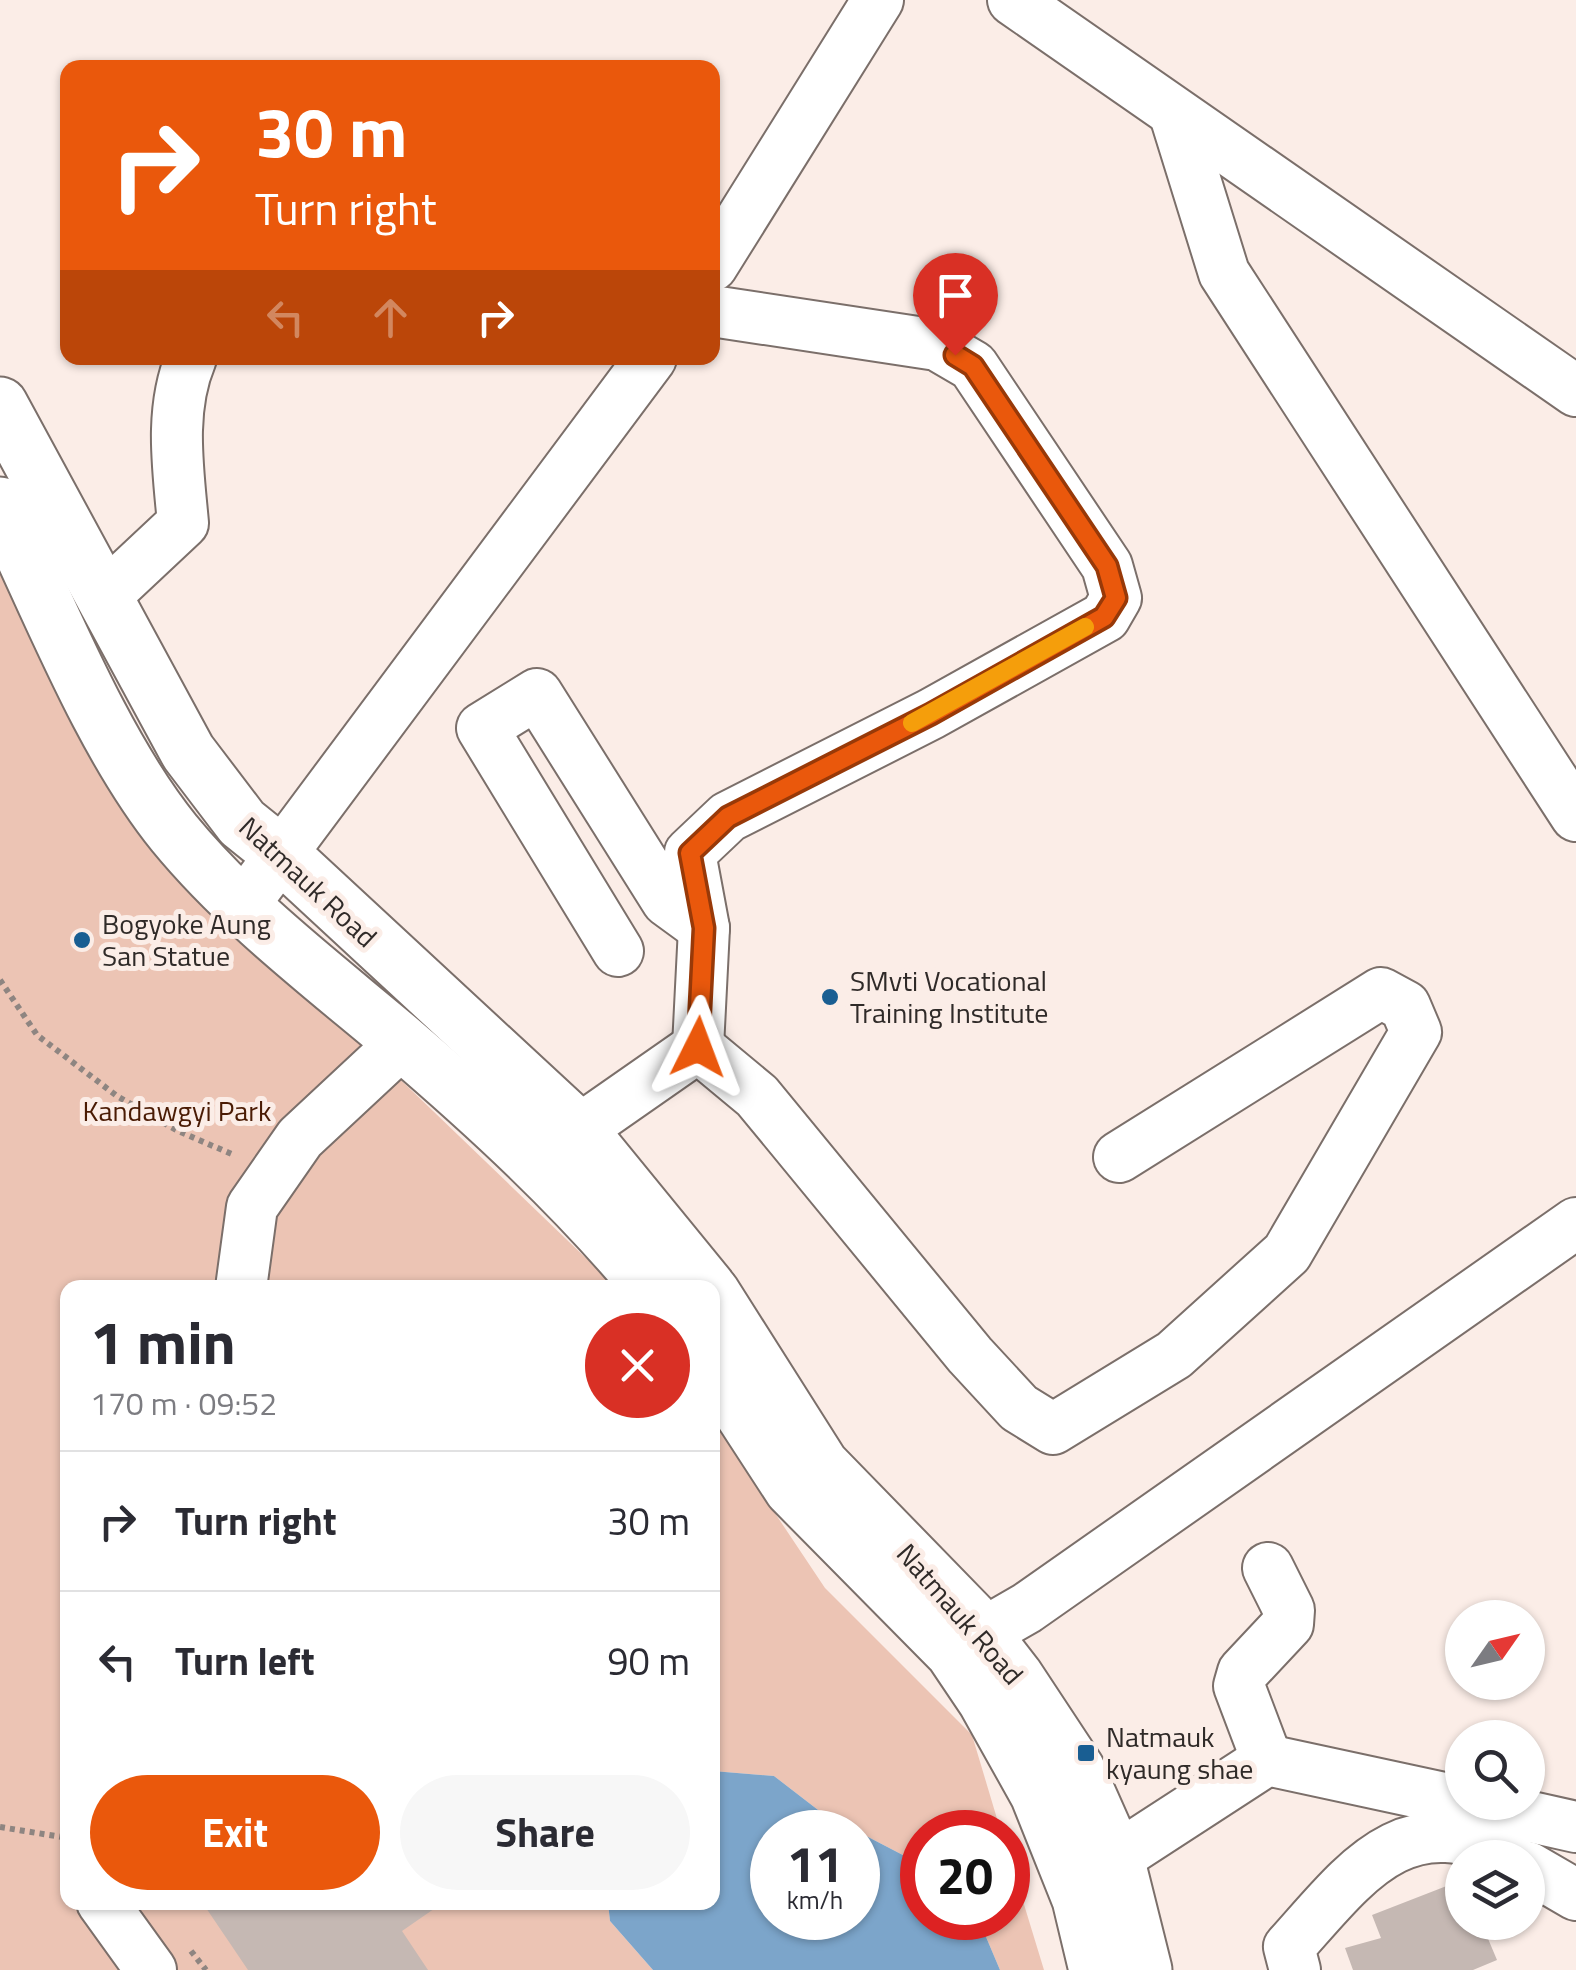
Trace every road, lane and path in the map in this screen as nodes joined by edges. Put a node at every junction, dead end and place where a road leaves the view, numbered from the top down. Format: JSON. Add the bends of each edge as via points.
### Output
{"nodes":[{"id":1,"x":878,"y":0,"type":"edge"},
{"id":2,"x":1014,"y":0,"type":"edge"},
{"id":3,"x":1175,"y":115,"type":"junction"},
{"id":4,"x":720,"y":253,"type":"edge"},
{"id":5,"x":720,"y":312,"type":"edge"},
{"id":6,"x":188,"y":365,"type":"edge"},
{"id":7,"x":646,"y":365,"type":"edge"},
{"id":8,"x":1576,"y":391,"type":"edge"},
{"id":9,"x":0,"y":405,"type":"edge"},
{"id":10,"x":0,"y":505,"type":"edge"},
{"id":11,"x":103,"y":598,"type":"junction"},
{"id":12,"x":1576,"y":816,"type":"edge"},
{"id":13,"x":283,"y":856,"type":"junction"},
{"id":14,"x":244,"y":904,"type":"junction"},
{"id":15,"x":704,"y":928,"type":"junction"},
{"id":16,"x":618,"y":950,"type":"dead end"},
{"id":17,"x":0,"y":980,"type":"edge"},
{"id":18,"x":427,"y":994,"type":"junction"},
{"id":19,"x":402,"y":1043,"type":"junction"},
{"id":20,"x":698,"y":1047,"type":"junction"},
{"id":21,"x":579,"y":1130,"type":"junction"},
{"id":22,"x":1119,"y":1157,"type":"dead end"},
{"id":23,"x":541,"y":1169,"type":"junction"},
{"id":24,"x":276,"y":1173,"type":"junction"},
{"id":25,"x":1576,"y":1224,"type":"edge"},
{"id":26,"x":242,"y":1280,"type":"edge"},
{"id":27,"x":644,"y":1280,"type":"edge"},
{"id":28,"x":702,"y":1280,"type":"edge"},
{"id":29,"x":720,"y":1306,"type":"edge"},
{"id":30,"x":720,"y":1378,"type":"edge"},
{"id":31,"x":1268,"y":1568,"type":"dead end"},
{"id":32,"x":982,"y":1634,"type":"junction"},
{"id":33,"x":1267,"y":1760,"type":"junction"},
{"id":34,"x":1445,"y":1798,"type":"edge"},
{"id":35,"x":1545,"y":1819,"type":"edge"},
{"id":36,"x":1576,"y":1826,"type":"edge"},
{"id":37,"x":0,"y":1827,"type":"edge"},
{"id":38,"x":60,"y":1837,"type":"edge"},
{"id":39,"x":1458,"y":1840,"type":"edge"},
{"id":40,"x":1094,"y":1868,"type":"junction"},
{"id":41,"x":1545,"y":1877,"type":"edge"},
{"id":42,"x":1576,"y":1895,"type":"edge"},
{"id":43,"x":108,"y":1910,"type":"edge"},
{"id":44,"x":151,"y":1970,"type":"edge"},
{"id":45,"x":1097,"y":1970,"type":"edge"},
{"id":46,"x":1144,"y":1970,"type":"edge"},
{"id":47,"x":1295,"y":1970,"type":"edge"}],
"edges":[{"from":1,"to":4,"type":"street"},
{"from":2,"to":3,"type":"street"},
{"from":3,"to":8,"type":"street"},
{"from":3,"to":12,"type":"street","via":[[1224,273]]},
{"from":5,"to":15,"type":"street","via":[[937,344],[973,366],[1107,566],[1116,598],[1104,617],[728,817],[690,853]]},
{"from":6,"to":11,"type":"street","via":[[176,450],[183,523]]},
{"from":7,"to":13,"type":"street"},
{"from":9,"to":11,"type":"main road","name":"Natmauk Road"},
{"from":10,"to":14,"type":"main road","name":"Natmauk Road","via":[[134,776],[175,834]]},
{"from":11,"to":13,"type":"main road","name":"Natmauk Road","via":[[188,752],[242,823]]},
{"from":13,"to":14,"type":"street"},
{"from":13,"to":18,"type":"main road","name":"Natmauk Road"},
{"from":14,"to":19,"type":"main road","name":"Natmauk Road"},
{"from":15,"to":16,"type":"street","via":[[668,901],[537,694],[482,728]]},
{"from":15,"to":20,"type":"street"},
{"from":17,"to":24,"type":"path","via":[[37,1035],[117,1096]]},
{"from":18,"to":19,"type":"main road"},
{"from":18,"to":21,"type":"main road","name":"Natmauk Road"},
{"from":19,"to":23,"type":"main road","name":"Natmauk Road"},
{"from":19,"to":24,"type":"street","via":[[300,1138]]},
{"from":20,"to":21,"type":"street"},
{"from":20,"to":22,"type":"street","via":[[756,1096],[994,1382],[1053,1429],[1174,1355],[1287,1253],[1416,1032],[1405,1006],[1381,993]]},
{"from":21,"to":23,"type":"street"},
{"from":21,"to":28,"type":"main road","name":"Natmauk Road"},
{"from":23,"to":27,"type":"main road","name":"Natmauk Road"},
{"from":24,"to":26,"type":"street","via":[[252,1207]]},
{"from":25,"to":32,"type":"street"},
{"from":29,"to":32,"type":"main road","name":"Natmauk Road","via":[[822,1465]]},
{"from":30,"to":40,"type":"main road","name":"Natmauk Road","via":[[792,1489],[953,1652],[1038,1794]]},
{"from":31,"to":33,"type":"street","via":[[1289,1610],[1288,1624],[1243,1672],[1239,1686]]},
{"from":32,"to":40,"type":"main road","name":"Natmauk Road","via":[[1077,1770]]},
{"from":33,"to":34,"type":"street"},
{"from":33,"to":40,"type":"street"},
{"from":35,"to":36,"type":"street"},
{"from":37,"to":38,"type":"path"},
{"from":39,"to":47,"type":"street","via":[[1427,1834],[1365,1862],[1289,1947]]},
{"from":40,"to":45,"type":"main road","name":"Natmauk Road"},
{"from":40,"to":46,"type":"main road","name":"Natmauk Road"},
{"from":41,"to":42,"type":"street"},
{"from":43,"to":44,"type":"street"}]}
